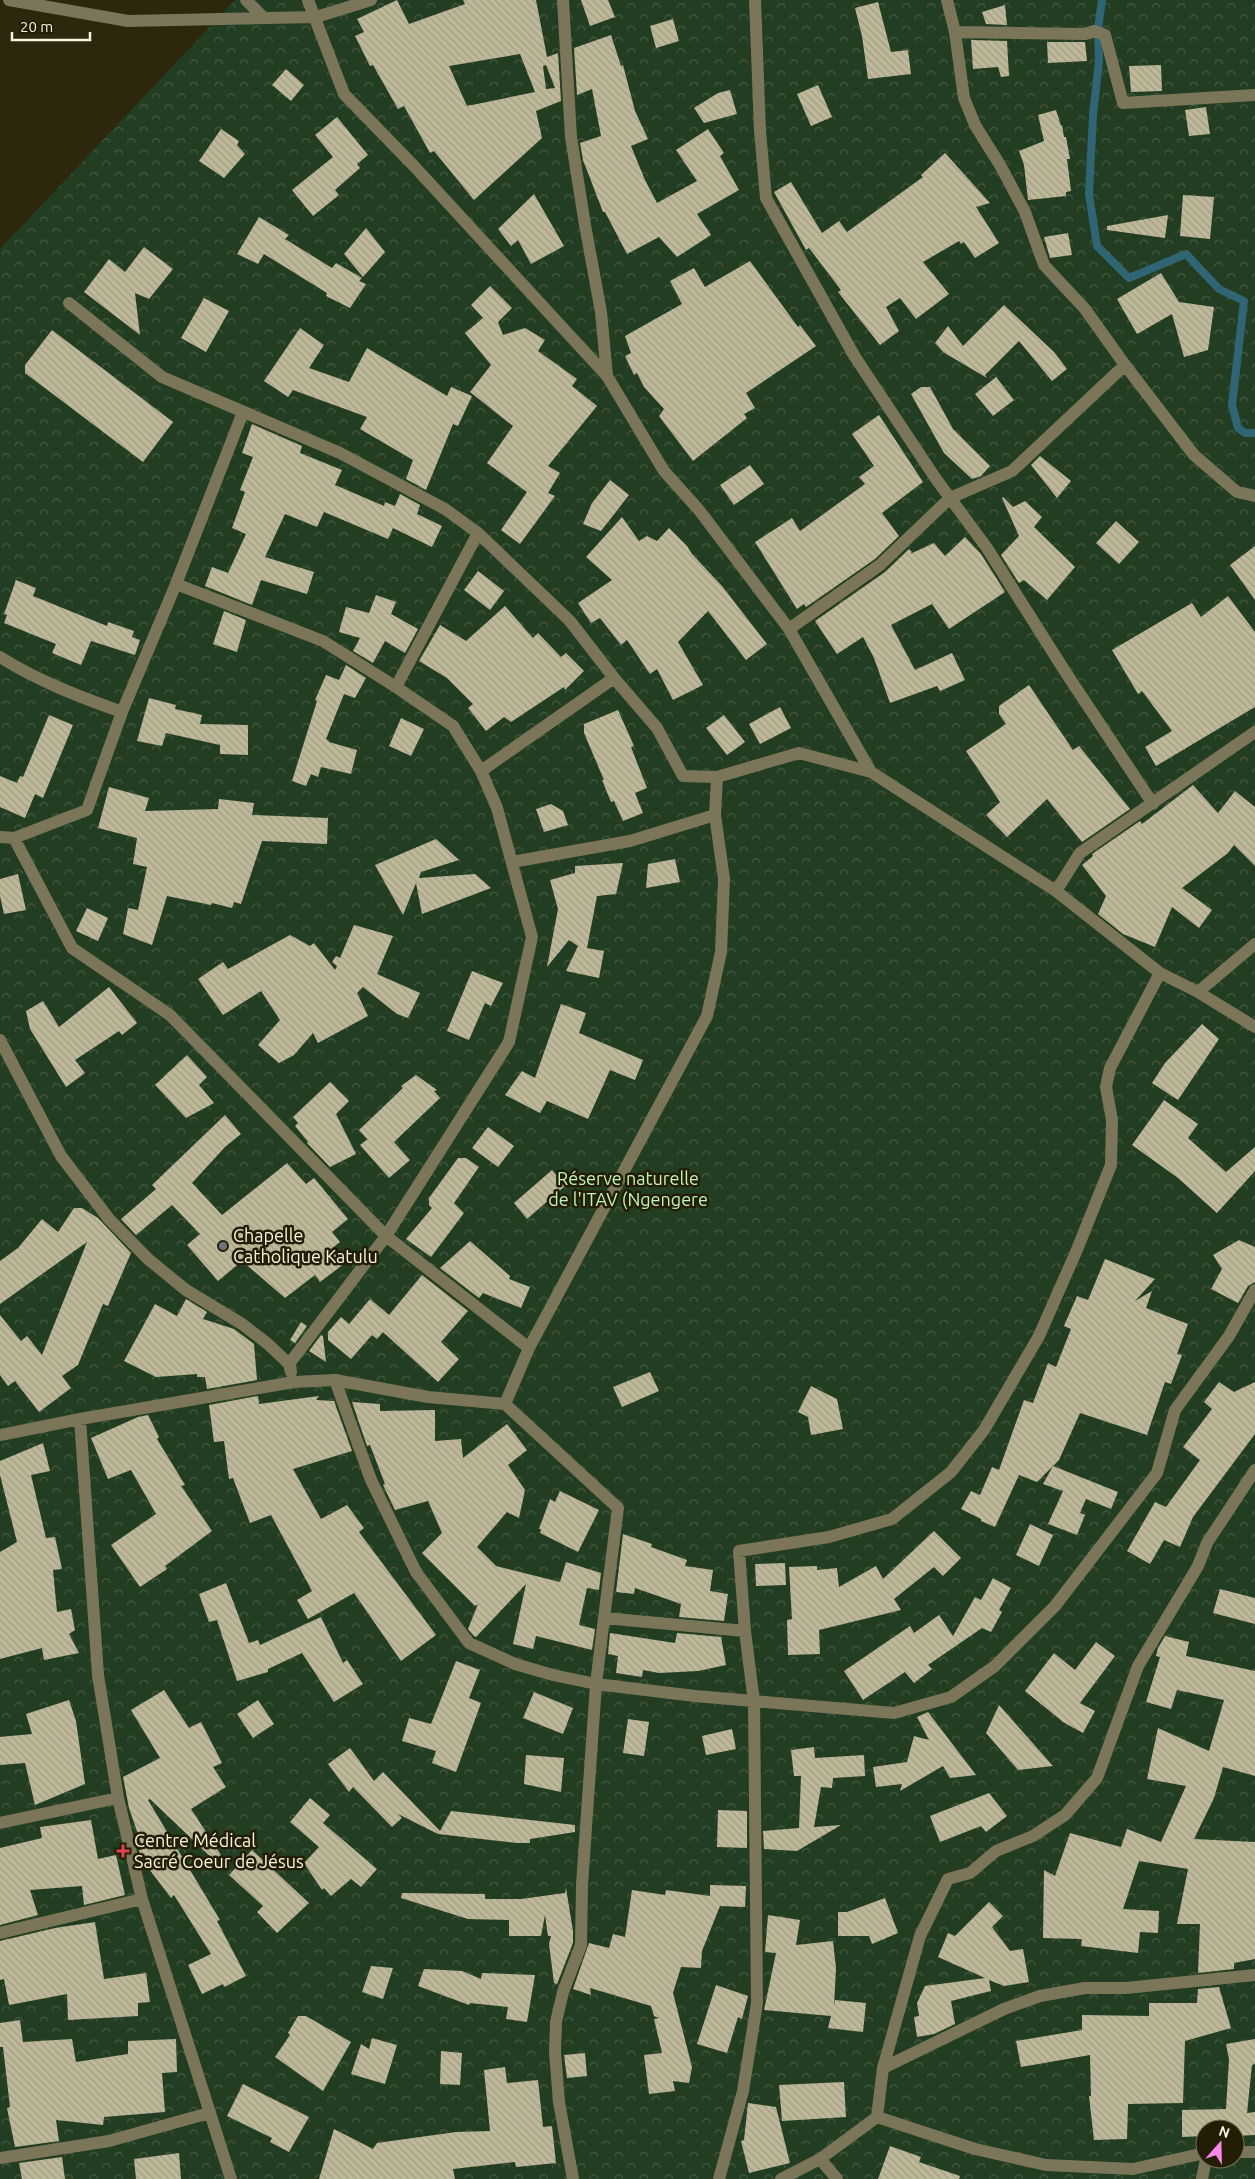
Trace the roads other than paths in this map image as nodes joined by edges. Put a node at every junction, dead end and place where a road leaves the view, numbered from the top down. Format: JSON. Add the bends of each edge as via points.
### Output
{"nodes":[{"id":1,"x":8,"y":0,"type":"edge"},
{"id":2,"x":246,"y":0,"type":"edge"},
{"id":3,"x":299,"y":0,"type":"edge"},
{"id":4,"x":308,"y":0,"type":"edge"},
{"id":5,"x":371,"y":0,"type":"edge"},
{"id":6,"x":563,"y":0,"type":"edge"},
{"id":7,"x":755,"y":0,"type":"edge"},
{"id":8,"x":947,"y":0,"type":"edge"},
{"id":9,"x":263,"y":17,"type":"junction"},
{"id":10,"x":316,"y":17,"type":"junction"},
{"id":11,"x":955,"y":32,"type":"junction"},
{"id":12,"x":1255,"y":96,"type":"edge"},
{"id":13,"x":69,"y":303,"type":"dead end"},
{"id":14,"x":1125,"y":365,"type":"junction"},
{"id":15,"x":607,"y":376,"type":"junction"},
{"id":16,"x":243,"y":412,"type":"junction"},
{"id":17,"x":1255,"y":496,"type":"edge"},
{"id":18,"x":950,"y":498,"type":"junction"},
{"id":19,"x":478,"y":533,"type":"junction"},
{"id":20,"x":176,"y":584,"type":"junction"},
{"id":21,"x":789,"y":628,"type":"junction"},
{"id":22,"x":0,"y":657,"type":"edge"},
{"id":23,"x":614,"y":678,"type":"junction"},
{"id":24,"x":396,"y":687,"type":"junction"},
{"id":25,"x":122,"y":712,"type":"junction"},
{"id":26,"x":1255,"y":732,"type":"edge"},
{"id":27,"x":481,"y":771,"type":"junction"},
{"id":28,"x":871,"y":772,"type":"junction"},
{"id":29,"x":717,"y":777,"type":"junction"},
{"id":30,"x":1153,"y":804,"type":"junction"},
{"id":31,"x":715,"y":815,"type":"junction"},
{"id":32,"x":0,"y":837,"type":"edge"},
{"id":33,"x":14,"y":838,"type":"junction"},
{"id":34,"x":512,"y":862,"type":"junction"},
{"id":35,"x":1056,"y":891,"type":"junction"},
{"id":36,"x":1255,"y":944,"type":"edge"},
{"id":37,"x":1160,"y":973,"type":"junction"},
{"id":38,"x":1198,"y":992,"type":"junction"},
{"id":39,"x":1255,"y":1027,"type":"edge"},
{"id":40,"x":0,"y":1040,"type":"edge"},
{"id":41,"x":386,"y":1236,"type":"junction"},
{"id":42,"x":1255,"y":1290,"type":"edge"},
{"id":43,"x":529,"y":1348,"type":"junction"},
{"id":44,"x":289,"y":1364,"type":"junction"},
{"id":45,"x":335,"y":1380,"type":"junction"},
{"id":46,"x":294,"y":1382,"type":"junction"},
{"id":47,"x":505,"y":1404,"type":"junction"},
{"id":48,"x":80,"y":1419,"type":"junction"},
{"id":49,"x":0,"y":1435,"type":"edge"},
{"id":50,"x":1255,"y":1470,"type":"edge"},
{"id":51,"x":604,"y":1618,"type":"junction"},
{"id":52,"x":745,"y":1631,"type":"junction"},
{"id":53,"x":596,"y":1684,"type":"junction"},
{"id":54,"x":754,"y":1702,"type":"junction"},
{"id":55,"x":118,"y":1798,"type":"junction"},
{"id":56,"x":0,"y":1823,"type":"edge"},
{"id":57,"x":142,"y":1899,"type":"junction"},
{"id":58,"x":0,"y":1933,"type":"edge"},
{"id":59,"x":1255,"y":1975,"type":"edge"},
{"id":60,"x":883,"y":2068,"type":"junction"},
{"id":61,"x":209,"y":2113,"type":"junction"},
{"id":62,"x":877,"y":2117,"type":"junction"},
{"id":63,"x":1195,"y":2155,"type":"edge"},
{"id":64,"x":0,"y":2158,"type":"edge"},
{"id":65,"x":820,"y":2159,"type":"junction"},
{"id":66,"x":231,"y":2179,"type":"edge"},
{"id":67,"x":573,"y":2179,"type":"edge"},
{"id":68,"x":719,"y":2179,"type":"edge"},
{"id":69,"x":781,"y":2179,"type":"edge"},
{"id":70,"x":837,"y":2179,"type":"edge"}],
"edges":[{"from":1,"to":9,"type":"street","via":[[128,21]]},
{"from":2,"to":9,"type":"street"},
{"from":3,"to":10,"type":"street"},
{"from":4,"to":10,"type":"street"},
{"from":5,"to":10,"type":"street"},
{"from":6,"to":15,"type":"street","via":[[571,137],[601,312]]},
{"from":7,"to":18,"type":"street","via":[[766,198],[855,357]]},
{"from":8,"to":11,"type":"street"},
{"from":9,"to":10,"type":"street"},
{"from":10,"to":15,"type":"street","via":[[344,94]]},
{"from":11,"to":12,"type":"street","via":[[1099,33],[1123,103]]},
{"from":11,"to":14,"type":"street","via":[[964,98],[975,125],[1025,212],[1044,265],[1085,308]]},
{"from":13,"to":16,"type":"street","via":[[162,377]]},
{"from":14,"to":17,"type":"street","via":[[1194,455],[1237,492]]},
{"from":14,"to":18,"type":"street","via":[[1012,471]]},
{"from":15,"to":21,"type":"street","via":[[664,472],[704,517]]},
{"from":16,"to":19,"type":"street","via":[[340,453],[445,508]]},
{"from":16,"to":20,"type":"street"},
{"from":18,"to":21,"type":"street","via":[[880,565]]},
{"from":18,"to":30,"type":"street","via":[[987,548]]},
{"from":19,"to":23,"type":"street","via":[[570,621]]},
{"from":19,"to":24,"type":"street"},
{"from":20,"to":24,"type":"street","via":[[323,641]]},
{"from":20,"to":25,"type":"street"},
{"from":21,"to":28,"type":"street"},
{"from":22,"to":25,"type":"street","via":[[23,672]]},
{"from":23,"to":27,"type":"street"},
{"from":23,"to":29,"type":"street","via":[[658,728],[683,776]]},
{"from":24,"to":27,"type":"street","via":[[452,726]]},
{"from":25,"to":33,"type":"street","via":[[87,810]]},
{"from":26,"to":30,"type":"street"},
{"from":27,"to":34,"type":"street","via":[[497,808]]},
{"from":28,"to":29,"type":"street","via":[[798,753]]},
{"from":28,"to":35,"type":"street"},
{"from":29,"to":31,"type":"street"},
{"from":30,"to":35,"type":"street","via":[[1080,854]]},
{"from":31,"to":34,"type":"street","via":[[630,841]]},
{"from":31,"to":43,"type":"street","via":[[724,879],[721,952],[708,1016]]},
{"from":32,"to":33,"type":"street"},
{"from":33,"to":41,"type":"street","via":[[72,948],[170,1015]]},
{"from":34,"to":41,"type":"street","via":[[532,937],[509,1042]]},
{"from":35,"to":37,"type":"street"},
{"from":36,"to":38,"type":"street"},
{"from":37,"to":38,"type":"street"},
{"from":37,"to":52,"type":"street","via":[[1110,1068],[1106,1087],[1112,1120],[1111,1165],[1039,1336],[984,1430],[951,1472],[892,1519],[829,1537],[739,1551]]},
{"from":38,"to":39,"type":"street"},
{"from":40,"to":44,"type":"street","via":[[61,1156],[109,1219],[148,1259],[186,1290],[242,1324]]},
{"from":41,"to":43,"type":"street"},
{"from":41,"to":44,"type":"street"},
{"from":42,"to":54,"type":"street","via":[[1229,1336],[1175,1410],[1157,1473],[1055,1606],[995,1666],[951,1696],[894,1713]]},
{"from":43,"to":47,"type":"street"},
{"from":44,"to":46,"type":"street"},
{"from":45,"to":46,"type":"street"},
{"from":45,"to":47,"type":"street","via":[[428,1397]]},
{"from":45,"to":53,"type":"street","via":[[371,1480],[416,1572],[468,1643],[515,1664],[553,1676]]},
{"from":46,"to":48,"type":"street"},
{"from":47,"to":51,"type":"street","via":[[618,1508]]},
{"from":48,"to":49,"type":"street"},
{"from":48,"to":55,"type":"street","via":[[98,1675]]},
{"from":50,"to":60,"type":"street","via":[[1207,1543],[1198,1566],[1138,1666],[1097,1778],[1065,1815],[1033,1836],[996,1851],[970,1873],[948,1879],[920,1936]]},
{"from":51,"to":52,"type":"street"},
{"from":51,"to":53,"type":"street"},
{"from":52,"to":54,"type":"street"},
{"from":53,"to":54,"type":"street"},
{"from":53,"to":67,"type":"street","via":[[581,1945],[563,1992],[556,2022],[559,2102]]},
{"from":54,"to":68,"type":"street","via":[[757,2003],[743,2091]]},
{"from":55,"to":56,"type":"street"},
{"from":55,"to":57,"type":"street"},
{"from":57,"to":58,"type":"street"},
{"from":57,"to":61,"type":"street"},
{"from":59,"to":60,"type":"street","via":[[1126,1988],[1085,1988],[1040,1996],[1004,2008]]},
{"from":60,"to":62,"type":"street"},
{"from":61,"to":64,"type":"street","via":[[109,2141]]},
{"from":61,"to":66,"type":"street"},
{"from":62,"to":63,"type":"street","via":[[975,2149],[1046,2165],[1133,2169]]},
{"from":62,"to":65,"type":"street"},
{"from":65,"to":69,"type":"street"},
{"from":65,"to":70,"type":"street"}]}
